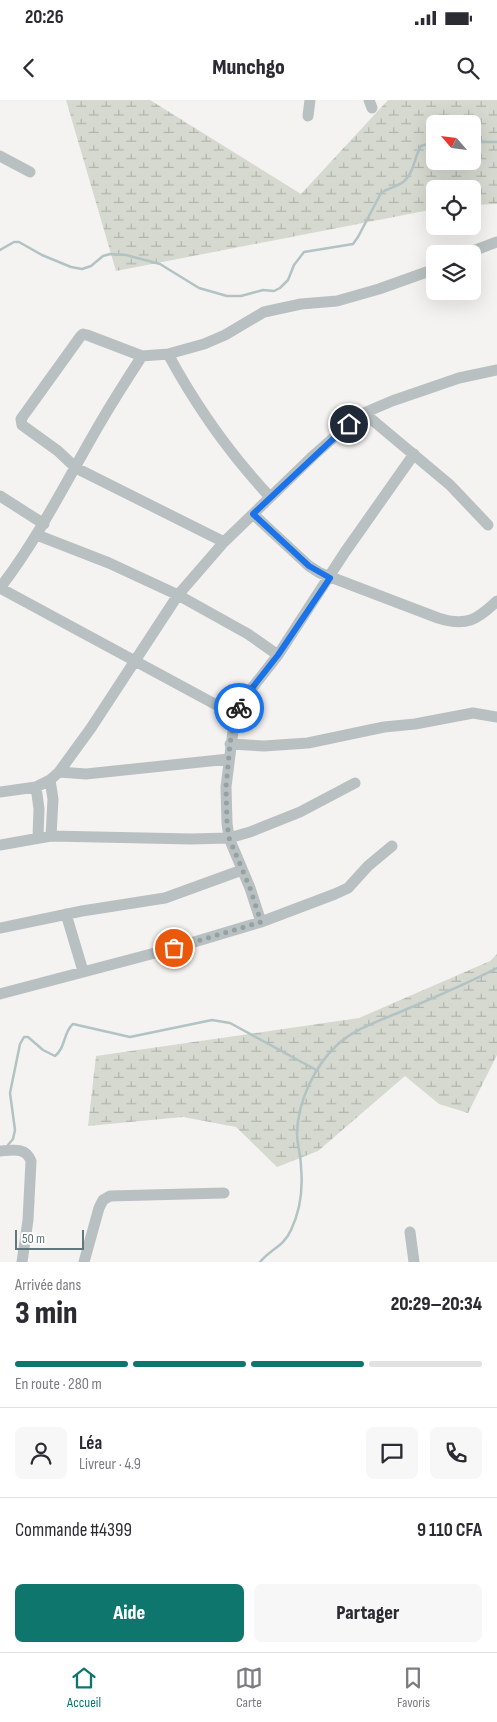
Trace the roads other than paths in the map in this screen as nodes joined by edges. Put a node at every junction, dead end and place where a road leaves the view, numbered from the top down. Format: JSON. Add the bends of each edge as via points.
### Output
{"nodes":[{"id":1,"x":310,"y":100,"type":"edge"},
{"id":2,"x":308,"y":116,"type":"dead end"},
{"id":3,"x":0,"y":156,"type":"edge"},
{"id":4,"x":30,"y":172,"type":"dead end"},
{"id":5,"x":497,"y":242,"type":"edge"},
{"id":6,"x":481,"y":248,"type":"edge"},
{"id":7,"x":426,"y":272,"type":"edge"},
{"id":8,"x":168,"y":354,"type":"junction"},
{"id":9,"x":142,"y":356,"type":"junction"},
{"id":10,"x":496,"y":371,"type":"edge"},
{"id":11,"x":364,"y":413,"type":"junction"},
{"id":12,"x":414,"y":454,"type":"junction"},
{"id":13,"x":76,"y":468,"type":"junction"},
{"id":14,"x":0,"y":496,"type":"edge"},
{"id":15,"x":270,"y":497,"type":"junction"},
{"id":16,"x":253,"y":514,"type":"junction"},
{"id":17,"x":44,"y":524,"type":"junction"},
{"id":18,"x":488,"y":525,"type":"dead end"},
{"id":19,"x":37,"y":535,"type":"junction"},
{"id":20,"x":224,"y":542,"type":"junction"},
{"id":21,"x":330,"y":578,"type":"junction"},
{"id":22,"x":0,"y":588,"type":"edge"},
{"id":23,"x":178,"y":594,"type":"junction"},
{"id":24,"x":497,"y":601,"type":"edge"},
{"id":25,"x":278,"y":655,"type":"junction"},
{"id":26,"x":135,"y":661,"type":"junction"},
{"id":27,"x":235,"y":715,"type":"junction"},
{"id":28,"x":497,"y":717,"type":"edge"},
{"id":29,"x":230,"y":744,"type":"junction"},
{"id":30,"x":229,"y":759,"type":"junction"},
{"id":31,"x":54,"y":776,"type":"junction"},
{"id":32,"x":355,"y":783,"type":"dead end"},
{"id":33,"x":36,"y":787,"type":"junction"},
{"id":34,"x":0,"y":792,"type":"edge"},
{"id":35,"x":51,"y":836,"type":"junction"},
{"id":36,"x":38,"y":837,"type":"junction"},
{"id":37,"x":229,"y":838,"type":"junction"},
{"id":38,"x":0,"y":845,"type":"edge"},
{"id":39,"x":392,"y":846,"type":"dead end"},
{"id":40,"x":242,"y":870,"type":"junction"},
{"id":41,"x":66,"y":914,"type":"junction"},
{"id":42,"x":261,"y":922,"type":"junction"},
{"id":43,"x":0,"y":928,"type":"edge"},
{"id":44,"x":83,"y":971,"type":"junction"},
{"id":45,"x":0,"y":994,"type":"edge"},
{"id":46,"x":0,"y":1151,"type":"edge"},
{"id":47,"x":224,"y":1193,"type":"dead end"},
{"id":48,"x":410,"y":1232,"type":"dead end"},
{"id":49,"x":22,"y":1262,"type":"edge"},
{"id":50,"x":84,"y":1262,"type":"edge"},
{"id":51,"x":414,"y":1262,"type":"edge"}],
"edges":[{"from":1,"to":2,"type":"street"},
{"from":3,"to":4,"type":"street"},
{"from":5,"to":6,"type":"street"},
{"from":7,"to":8,"type":"street","via":[[337,301],[264,312],[225,335]]},
{"from":8,"to":9,"type":"street"},
{"from":8,"to":15,"type":"street","via":[[219,437]]},
{"from":9,"to":13,"type":"street"},
{"from":9,"to":13,"type":"street","via":[[83,334],[21,419],[22,426]]},
{"from":10,"to":11,"type":"street","via":[[459,378]]},
{"from":11,"to":12,"type":"street"},
{"from":11,"to":15,"type":"street"},
{"from":12,"to":18,"type":"street","via":[[450,485]]},
{"from":12,"to":21,"type":"street"},
{"from":13,"to":17,"type":"street"},
{"from":13,"to":20,"type":"street"},
{"from":14,"to":17,"type":"street"},
{"from":15,"to":16,"type":"street"},
{"from":16,"to":20,"type":"street"},
{"from":16,"to":21,"type":"street","via":[[309,566]]},
{"from":17,"to":19,"type":"street"},
{"from":19,"to":22,"type":"street"},
{"from":19,"to":23,"type":"street"},
{"from":20,"to":23,"type":"street"},
{"from":21,"to":24,"type":"street","via":[[453,623],[476,618]]},
{"from":21,"to":25,"type":"street"},
{"from":22,"to":26,"type":"street"},
{"from":23,"to":25,"type":"street"},
{"from":23,"to":26,"type":"street"},
{"from":25,"to":27,"type":"street"},
{"from":26,"to":27,"type":"street"},
{"from":26,"to":31,"type":"street","via":[[91,728]]},
{"from":27,"to":29,"type":"street"},
{"from":28,"to":29,"type":"street","via":[[473,713],[308,743]]},
{"from":29,"to":30,"type":"street"},
{"from":30,"to":31,"type":"street"},
{"from":30,"to":37,"type":"street","via":[[226,787]]},
{"from":31,"to":33,"type":"street"},
{"from":31,"to":35,"type":"street"},
{"from":32,"to":37,"type":"street","via":[[300,812]]},
{"from":33,"to":34,"type":"street"},
{"from":33,"to":36,"type":"street"},
{"from":35,"to":36,"type":"street"},
{"from":35,"to":37,"type":"street"},
{"from":36,"to":38,"type":"street"},
{"from":37,"to":40,"type":"street"},
{"from":39,"to":42,"type":"street","via":[[348,888]]},
{"from":40,"to":41,"type":"street","via":[[165,898]]},
{"from":40,"to":42,"type":"street"},
{"from":41,"to":43,"type":"street"},
{"from":41,"to":44,"type":"street"},
{"from":42,"to":44,"type":"street"},
{"from":44,"to":45,"type":"street"},
{"from":46,"to":49,"type":"street","via":[[23,1151],[31,1161]]},
{"from":47,"to":50,"type":"street","via":[[110,1196],[99,1208]]},
{"from":48,"to":51,"type":"street"}]}
